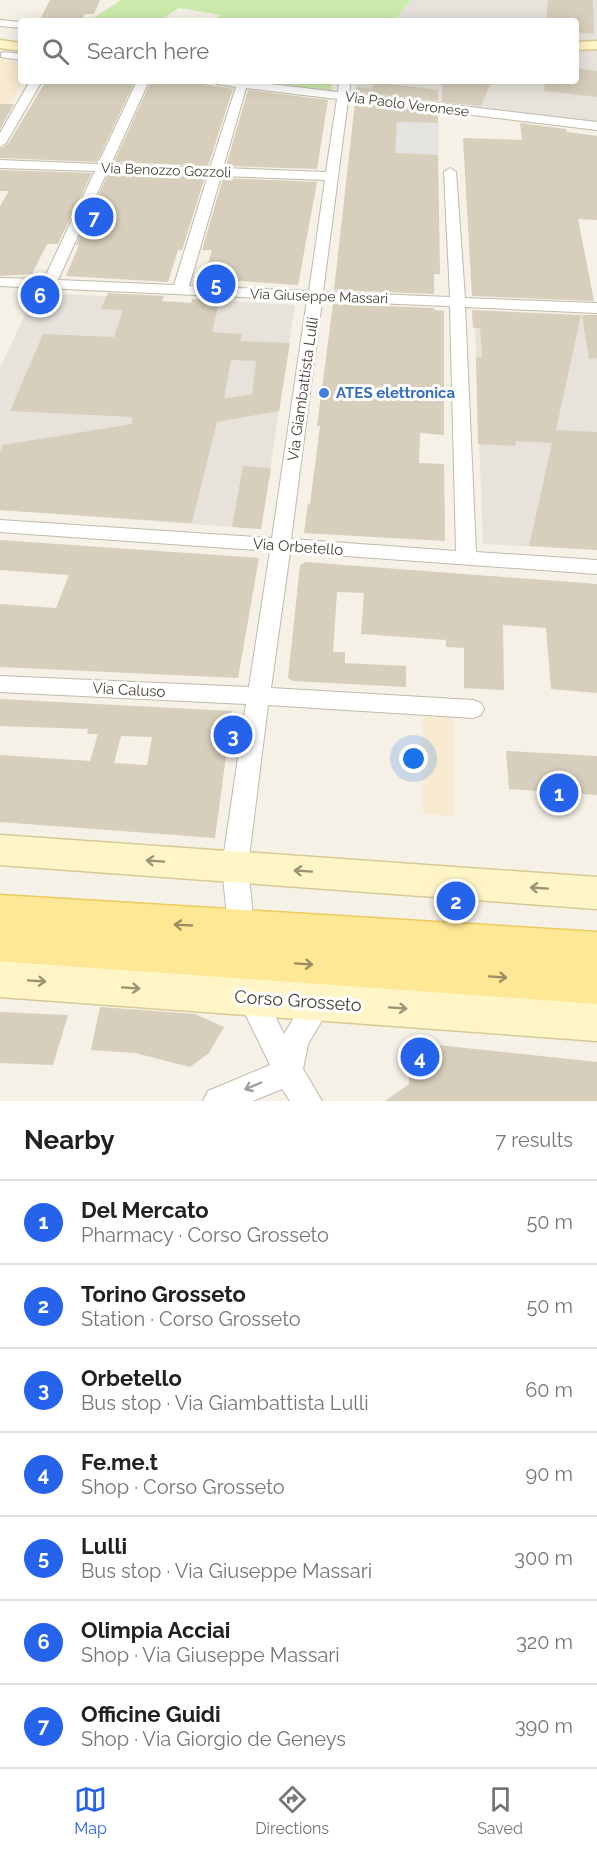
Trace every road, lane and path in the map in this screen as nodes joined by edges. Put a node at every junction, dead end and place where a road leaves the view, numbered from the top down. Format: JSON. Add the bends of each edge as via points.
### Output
{"nodes":[{"id":1,"x":0,"y":23,"type":"edge"},
{"id":2,"x":18,"y":25,"type":"edge"},
{"id":3,"x":18,"y":48,"type":"edge"},
{"id":4,"x":579,"y":48,"type":"edge"},
{"id":5,"x":597,"y":48,"type":"edge"},
{"id":6,"x":2,"y":51,"type":"edge"},
{"id":7,"x":18,"y":55,"type":"edge"},
{"id":8,"x":34,"y":84,"type":"edge"},
{"id":9,"x":142,"y":84,"type":"edge"},
{"id":10,"x":242,"y":84,"type":"joint"},
{"id":11,"x":345,"y":84,"type":"edge"},
{"id":12,"x":343,"y":96,"type":"junction"},
{"id":13,"x":597,"y":126,"type":"edge"},
{"id":14,"x":0,"y":143,"type":"edge"},
{"id":15,"x":0,"y":164,"type":"edge"},
{"id":16,"x":103,"y":167,"type":"junction"},
{"id":17,"x":215,"y":172,"type":"junction"},
{"id":18,"x":450,"y":172,"type":"dead end"},
{"id":19,"x":332,"y":176,"type":"junction"},
{"id":20,"x":0,"y":282,"type":"edge"},
{"id":21,"x":50,"y":284,"type":"junction"},
{"id":22,"x":180,"y":290,"type":"junction"},
{"id":23,"x":316,"y":296,"type":"junction"},
{"id":24,"x":458,"y":302,"type":"junction"},
{"id":25,"x":597,"y":308,"type":"edge"},
{"id":26,"x":0,"y":526,"type":"edge"},
{"id":27,"x":281,"y":546,"type":"junction"},
{"id":28,"x":466,"y":558,"type":"junction"},
{"id":29,"x":597,"y":567,"type":"edge"},
{"id":30,"x":0,"y":684,"type":"edge"},
{"id":31,"x":258,"y":696,"type":"junction"},
{"id":32,"x":473,"y":709,"type":"dead end"},
{"id":33,"x":0,"y":850,"type":"edge"},
{"id":34,"x":235,"y":866,"type":"junction"},
{"id":35,"x":597,"y":893,"type":"edge"},
{"id":36,"x":0,"y":913,"type":"edge"},
{"id":37,"x":0,"y":942,"type":"edge"},
{"id":38,"x":597,"y":951,"type":"edge"},
{"id":39,"x":245,"y":962,"type":"junction"},
{"id":40,"x":0,"y":979,"type":"edge"},
{"id":41,"x":597,"y":984,"type":"edge"},
{"id":42,"x":318,"y":1002,"type":"junction"},
{"id":43,"x":597,"y":1022,"type":"edge"},
{"id":44,"x":288,"y":1072,"type":"junction"},
{"id":45,"x":218,"y":1101,"type":"edge"},
{"id":46,"x":307,"y":1101,"type":"edge"}],
"edges":[{"from":1,"to":2,"type":"street"},
{"from":3,"to":6,"type":"main road"},
{"from":4,"to":5,"type":"main road"},
{"from":6,"to":7,"type":"main road"},
{"from":8,"to":14,"type":"street"},
{"from":9,"to":16,"type":"street"},
{"from":10,"to":12,"type":"street","name":"Via Paolo Veronese"},
{"from":10,"to":17,"type":"street"},
{"from":11,"to":12,"type":"street","name":"Via Giambattista Lulli"},
{"from":12,"to":13,"type":"street","name":"Via Paolo Veronese"},
{"from":12,"to":19,"type":"street","name":"Via Giambattista Lulli"},
{"from":15,"to":16,"type":"street","name":"Via Benozzo Gozzoli"},
{"from":16,"to":17,"type":"street","name":"Via Benozzo Gozzoli"},
{"from":16,"to":21,"type":"street"},
{"from":17,"to":19,"type":"street","name":"Via Benozzo Gozzoli"},
{"from":17,"to":22,"type":"street"},
{"from":18,"to":24,"type":"street"},
{"from":19,"to":23,"type":"street","name":"Via Giambattista Lulli"},
{"from":20,"to":21,"type":"street","name":"Via Giuseppe Massari"},
{"from":21,"to":22,"type":"street","name":"Via Giuseppe Massari"},
{"from":22,"to":23,"type":"street","name":"Via Giuseppe Massari"},
{"from":23,"to":24,"type":"street","name":"Via Giuseppe Massari"},
{"from":23,"to":27,"type":"street","name":"Via Giambattista Lulli"},
{"from":24,"to":25,"type":"street","name":"Via Giuseppe Massari"},
{"from":24,"to":28,"type":"street"},
{"from":26,"to":27,"type":"street","name":"Via Orbetello"},
{"from":27,"to":28,"type":"street","name":"Via Orbetello"},
{"from":27,"to":31,"type":"street","name":"Via Giambattista Lulli"},
{"from":28,"to":29,"type":"street","name":"Via Orbetello"},
{"from":30,"to":31,"type":"street","name":"Via Caluso"},
{"from":31,"to":32,"type":"street"},
{"from":31,"to":34,"type":"street","name":"Via Giambattista Lulli"},
{"from":34,"to":33,"type":"main road","one_way":true},
{"from":35,"to":34,"type":"main road","one_way":true},
{"from":34,"to":39,"type":"street","name":"Via Giambattista Lulli"},
{"from":39,"to":36,"type":"main road","one_way":true},
{"from":37,"to":39,"type":"main road"},
{"from":38,"to":39,"type":"main road","name":"Corso Grosseto"},
{"from":40,"to":39,"type":"main road","name":"Corso Grosseto","one_way":true},
{"from":39,"to":41,"type":"main road","name":"Corso Grosseto","one_way":true},
{"from":39,"to":42,"type":"main road","name":"Corso Grosseto"},
{"from":39,"to":44,"type":"street"},
{"from":42,"to":43,"type":"main road","name":"Corso Grosseto","one_way":true},
{"from":42,"to":44,"type":"street","via":[[302,1024],[289,1053]]},
{"from":44,"to":45,"type":"street","one_way":true},
{"from":44,"to":46,"type":"street"}]}
